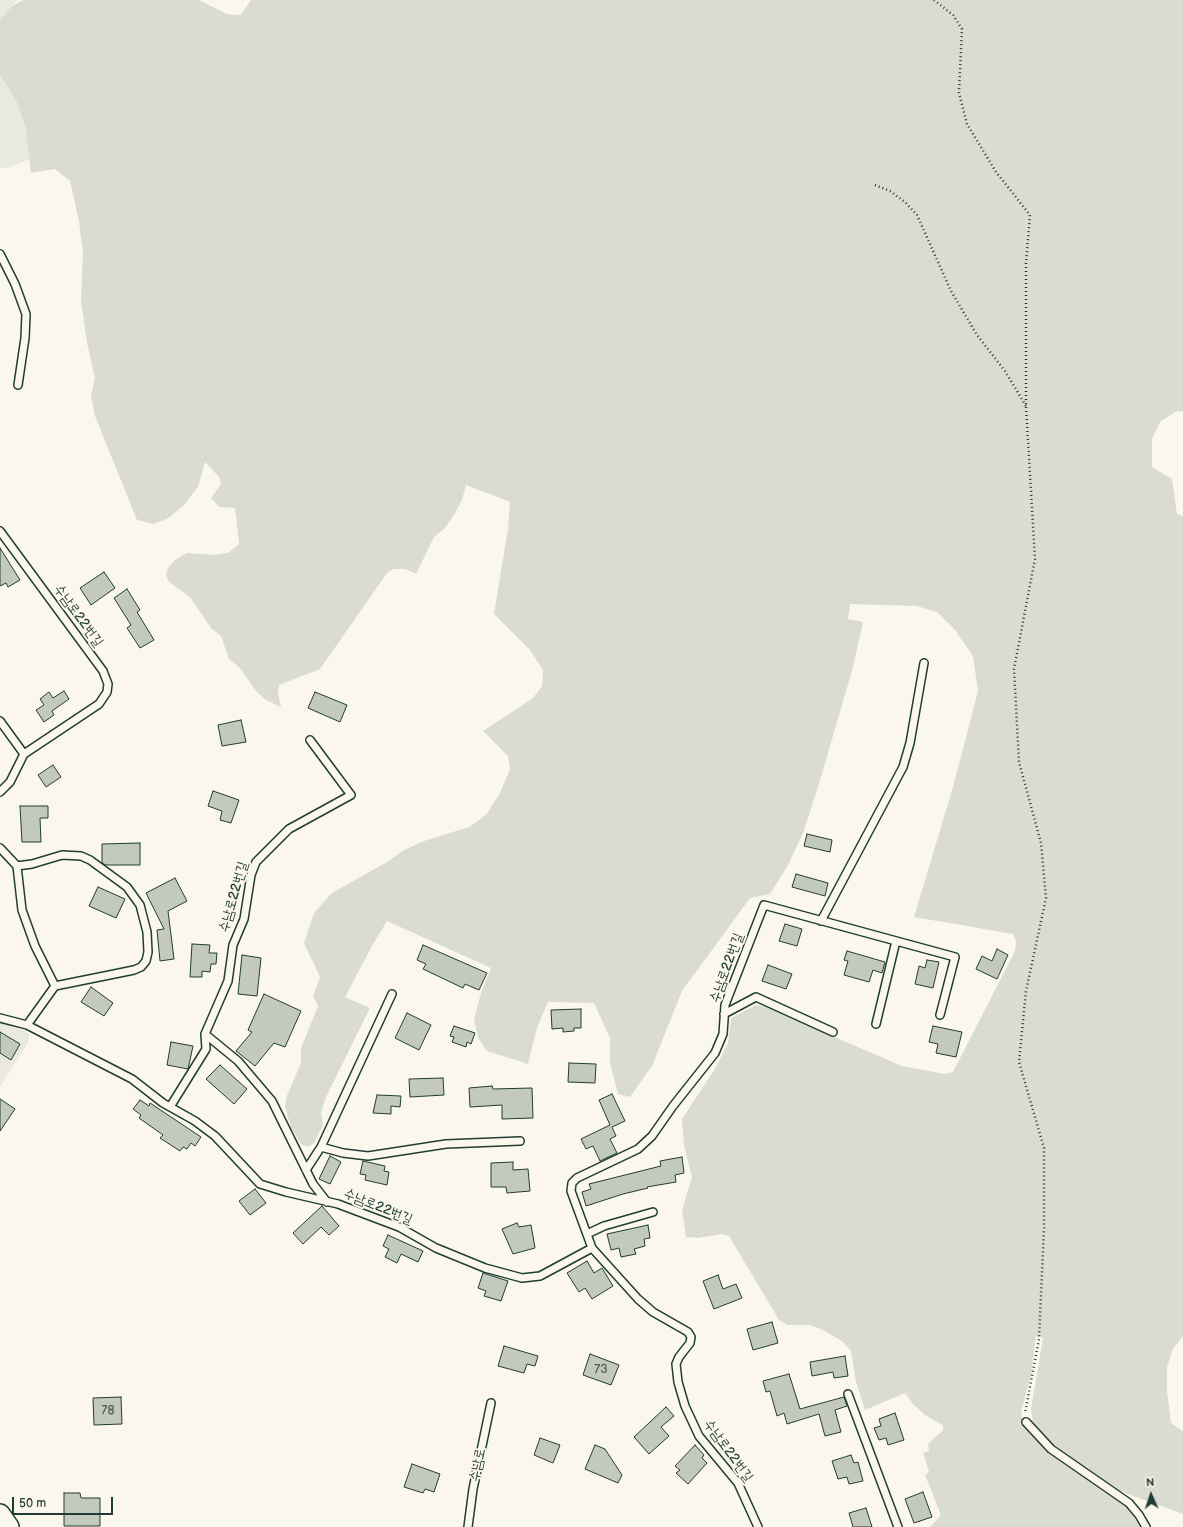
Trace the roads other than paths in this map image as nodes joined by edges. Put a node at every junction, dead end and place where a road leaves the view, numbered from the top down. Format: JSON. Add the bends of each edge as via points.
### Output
{"nodes":[{"id":1,"x":0,"y":254,"type":"edge"},
{"id":2,"x":18,"y":385,"type":"dead end"},
{"id":3,"x":0,"y":531,"type":"edge"},
{"id":4,"x":924,"y":664,"type":"dead end"},
{"id":5,"x":0,"y":721,"type":"edge"},
{"id":6,"x":310,"y":740,"type":"dead end"},
{"id":7,"x":24,"y":754,"type":"junction"},
{"id":8,"x":0,"y":792,"type":"edge"},
{"id":9,"x":0,"y":848,"type":"edge"},
{"id":10,"x":17,"y":866,"type":"junction"},
{"id":11,"x":821,"y":921,"type":"junction"},
{"id":12,"x":896,"y":941,"type":"junction"},
{"id":13,"x":55,"y":986,"type":"junction"},
{"id":14,"x":392,"y":994,"type":"dead end"},
{"id":15,"x":724,"y":1014,"type":"junction"},
{"id":16,"x":940,"y":1014,"type":"dead end"},
{"id":17,"x":0,"y":1018,"type":"edge"},
{"id":18,"x":876,"y":1024,"type":"dead end"},
{"id":19,"x":27,"y":1025,"type":"junction"},
{"id":20,"x":833,"y":1032,"type":"dead end"},
{"id":21,"x":205,"y":1034,"type":"junction"},
{"id":22,"x":170,"y":1107,"type":"junction"},
{"id":23,"x":520,"y":1141,"type":"dead end"},
{"id":24,"x":321,"y":1147,"type":"junction"},
{"id":25,"x":306,"y":1170,"type":"junction"},
{"id":26,"x":327,"y":1202,"type":"junction"},
{"id":27,"x":653,"y":1212,"type":"dead end"},
{"id":28,"x":587,"y":1234,"type":"junction"},
{"id":29,"x":592,"y":1248,"type":"junction"},
{"id":30,"x":848,"y":1394,"type":"dead end"},
{"id":31,"x":491,"y":1403,"type":"dead end"},
{"id":32,"x":1026,"y":1422,"type":"road end"},
{"id":33,"x":0,"y":1514,"type":"edge"},
{"id":34,"x":9,"y":1527,"type":"edge"},
{"id":35,"x":468,"y":1527,"type":"edge"},
{"id":36,"x":758,"y":1527,"type":"edge"},
{"id":37,"x":898,"y":1527,"type":"edge"},
{"id":38,"x":1146,"y":1527,"type":"edge"}],
"edges":[{"from":1,"to":2,"type":"lane","via":[[26,314]]},
{"from":3,"to":7,"type":"lane","name":"수남로22번길","via":[[103,671],[108,684],[107,692],[99,704]]},
{"from":4,"to":11,"type":"lane","via":[[910,743],[903,767]]},
{"from":5,"to":7,"type":"lane"},
{"from":6,"to":21,"type":"lane","name":"수남로22번길","via":[[351,795],[289,829],[256,862],[251,875],[244,919],[233,945],[228,981]]},
{"from":7,"to":8,"type":"lane","name":"수남로22번길","via":[[10,782]]},
{"from":9,"to":10,"type":"lane"},
{"from":10,"to":13,"type":"lane","via":[[22,910],[35,946]]},
{"from":10,"to":13,"type":"lane","via":[[62,855],[81,856],[126,887],[140,905],[147,932],[148,952],[141,967]]},
{"from":11,"to":12,"type":"lane","name":"수남로22번길"},
{"from":11,"to":15,"type":"lane","name":"수남로22번길","via":[[764,906],[725,1005]]},
{"from":12,"to":16,"type":"lane","name":"수남로22번길","via":[[955,957]]},
{"from":12,"to":18,"type":"lane"},
{"from":13,"to":19,"type":"lane"},
{"from":14,"to":24,"type":"lane"},
{"from":15,"to":20,"type":"lane","via":[[756,997]]},
{"from":15,"to":28,"type":"lane","name":"수남로22번길","via":[[723,1034],[716,1053],[652,1136],[638,1149],[577,1178],[572,1183],[571,1191]]},
{"from":17,"to":19,"type":"lane","name":"수남로22번길"},
{"from":19,"to":22,"type":"lane","name":"수남로22번길","via":[[132,1079]]},
{"from":21,"to":22,"type":"lane","name":"수남로22번길","via":[[206,1049]]},
{"from":21,"to":25,"type":"lane","via":[[238,1061],[272,1101]]},
{"from":22,"to":26,"type":"lane","name":"수남로22번길","via":[[215,1136],[260,1184]]},
{"from":23,"to":24,"type":"lane","via":[[446,1144],[376,1156],[356,1155]]},
{"from":24,"to":25,"type":"lane"},
{"from":25,"to":26,"type":"lane"},
{"from":26,"to":29,"type":"lane","name":"수남로22번길","via":[[399,1227],[436,1248],[485,1268],[522,1278],[540,1276]]},
{"from":27,"to":28,"type":"lane","via":[[604,1226]]},
{"from":28,"to":29,"type":"lane","name":"수남로22번길"},
{"from":29,"to":36,"type":"lane","name":"수남로22번길","via":[[638,1299],[653,1312],[688,1332],[691,1337],[690,1343],[676,1364],[685,1406],[699,1436],[738,1483]]},
{"from":30,"to":37,"type":"lane"},
{"from":31,"to":35,"type":"lane","name":"수남로","via":[[473,1489]]},
{"from":32,"to":38,"type":"lane","via":[[1051,1449],[1129,1503]]},
{"from":33,"to":34,"type":"street"}]}
